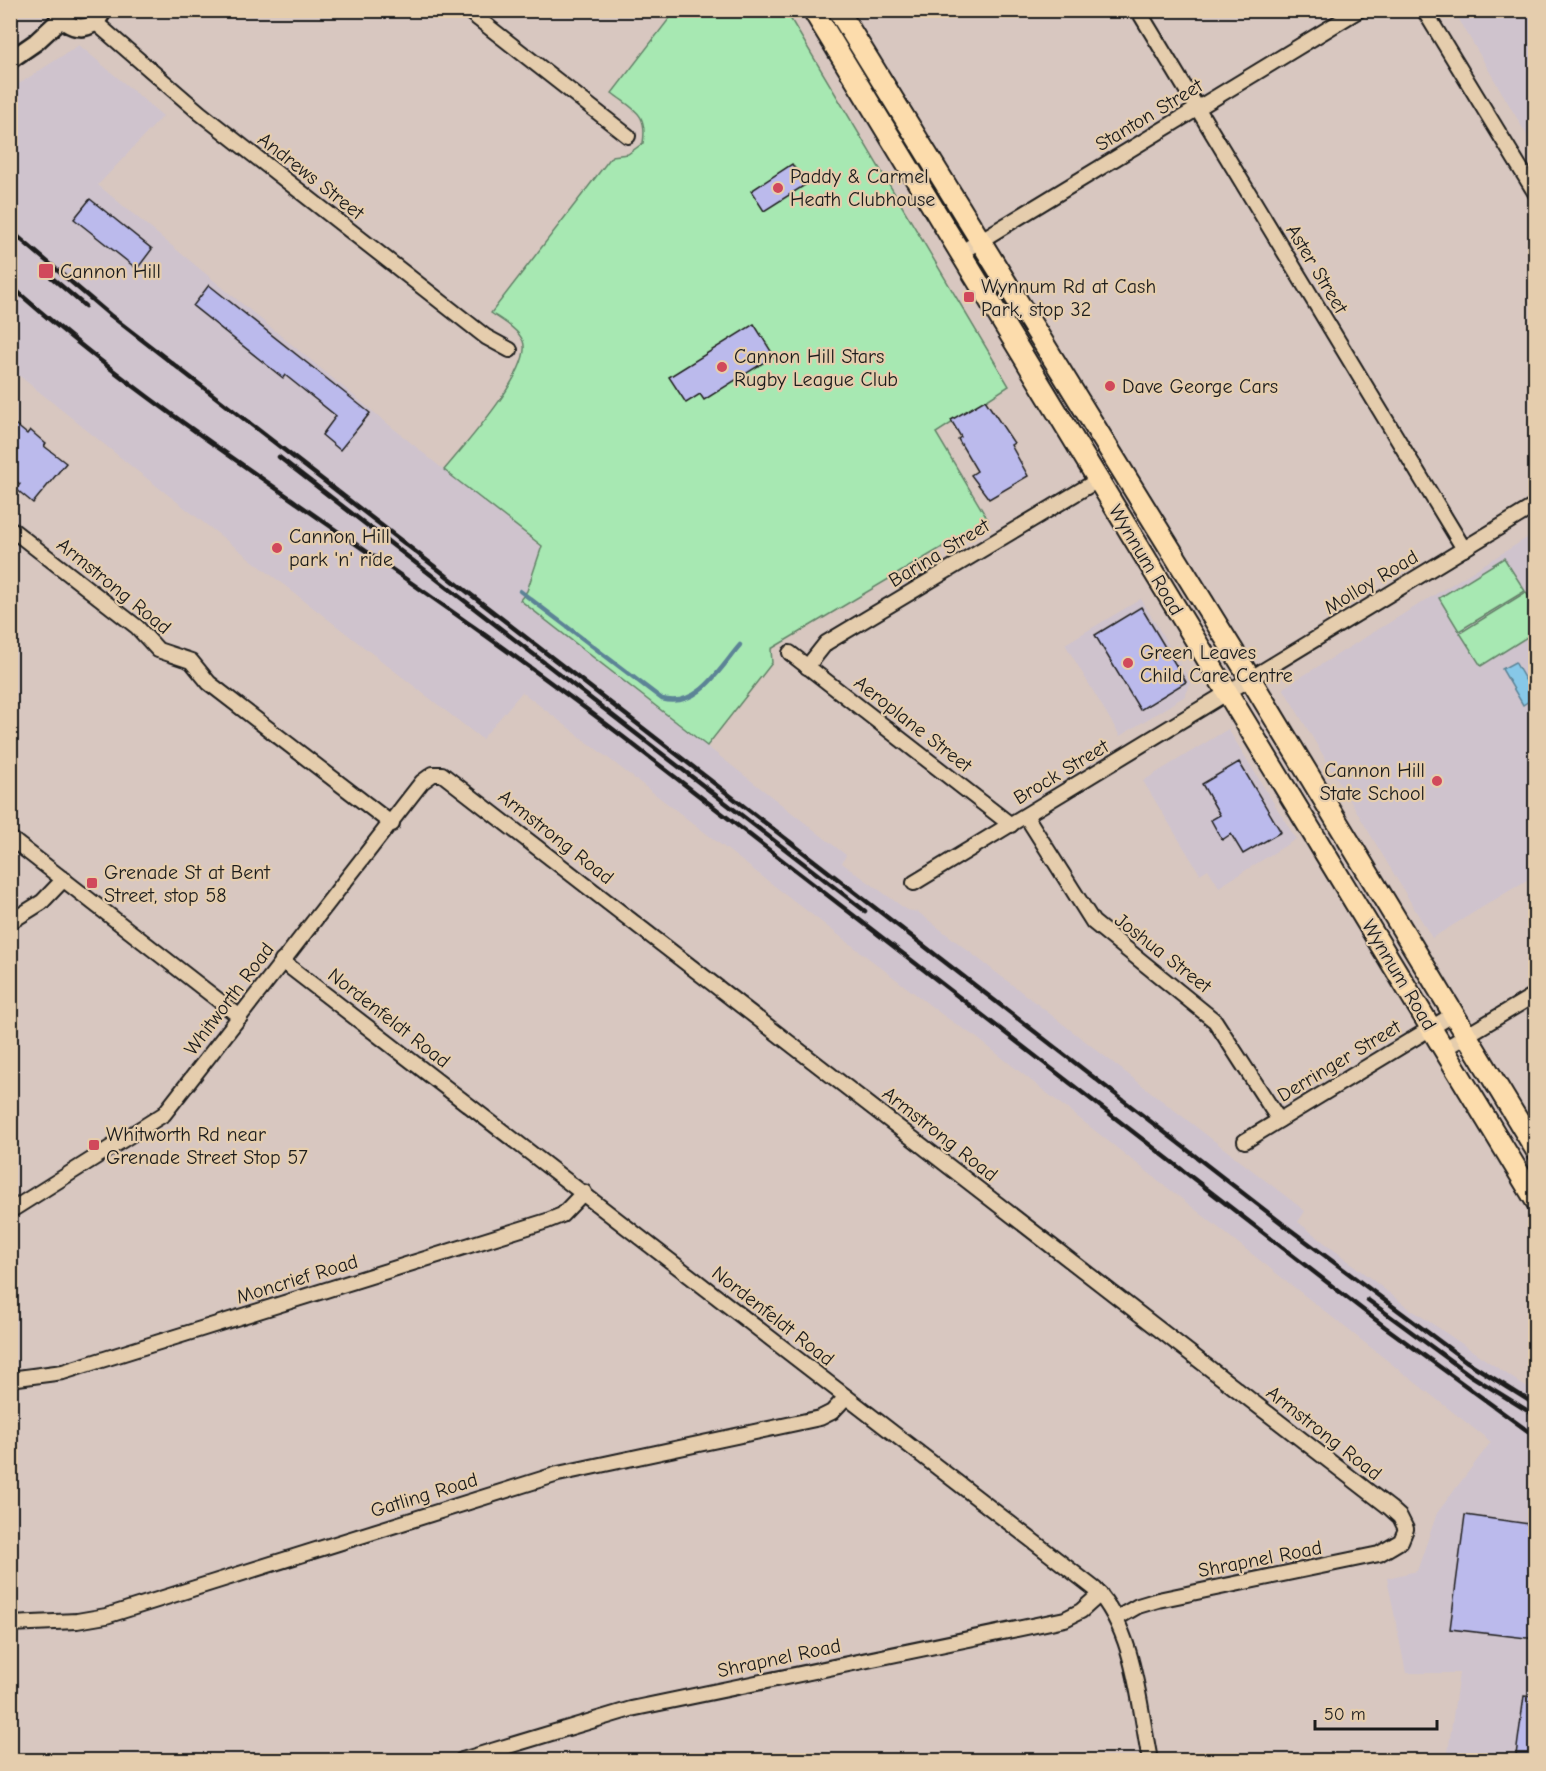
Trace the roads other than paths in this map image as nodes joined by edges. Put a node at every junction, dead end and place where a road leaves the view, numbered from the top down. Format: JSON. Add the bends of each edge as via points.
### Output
{"nodes":[{"id":1,"x":467,"y":10,"type":"edge"},
{"id":2,"x":813,"y":10,"type":"edge"},
{"id":3,"x":838,"y":10,"type":"edge"},
{"id":4,"x":1138,"y":10,"type":"edge"},
{"id":5,"x":1359,"y":10,"type":"edge"},
{"id":6,"x":1424,"y":10,"type":"edge"},
{"id":7,"x":59,"y":15,"type":"edge"},
{"id":8,"x":99,"y":16,"type":"edge"},
{"id":9,"x":10,"y":60,"type":"edge"},
{"id":10,"x":1197,"y":108,"type":"junction"},
{"id":11,"x":628,"y":136,"type":"dead end"},
{"id":12,"x":1536,"y":194,"type":"edge"},
{"id":13,"x":981,"y":240,"type":"junction"},
{"id":14,"x":960,"y":253,"type":"junction"},
{"id":15,"x":510,"y":350,"type":"dead end"},
{"id":16,"x":1098,"y":480,"type":"junction"},
{"id":17,"x":1536,"y":505,"type":"edge"},
{"id":18,"x":11,"y":530,"type":"edge"},
{"id":19,"x":1464,"y":549,"type":"junction"},
{"id":20,"x":790,"y":653,"type":"dead end"},
{"id":21,"x":807,"y":667,"type":"junction"},
{"id":22,"x":1250,"y":678,"type":"junction"},
{"id":23,"x":1227,"y":694,"type":"junction"},
{"id":24,"x":442,"y":774,"type":"joint"},
{"id":25,"x":1026,"y":816,"type":"junction"},
{"id":26,"x":392,"y":824,"type":"junction"},
{"id":27,"x":1011,"y":825,"type":"junction"},
{"id":28,"x":10,"y":838,"type":"edge"},
{"id":29,"x":64,"y":879,"type":"junction"},
{"id":30,"x":914,"y":883,"type":"dead end"},
{"id":31,"x":10,"y":922,"type":"edge"},
{"id":32,"x":282,"y":961,"type":"junction"},
{"id":33,"x":1536,"y":994,"type":"edge"},
{"id":34,"x":1454,"y":1014,"type":"junction"},
{"id":35,"x":240,"y":1017,"type":"junction"},
{"id":36,"x":1432,"y":1028,"type":"junction"},
{"id":37,"x":1467,"y":1035,"type":"junction"},
{"id":38,"x":1444,"y":1049,"type":"junction"},
{"id":39,"x":1279,"y":1120,"type":"junction"},
{"id":40,"x":1245,"y":1141,"type":"dead end"},
{"id":41,"x":1536,"y":1150,"type":"edge"},
{"id":42,"x":584,"y":1192,"type":"junction"},
{"id":43,"x":1536,"y":1201,"type":"edge"},
{"id":44,"x":10,"y":1211,"type":"edge"},
{"id":45,"x":10,"y":1379,"type":"edge"},
{"id":46,"x":846,"y":1398,"type":"junction"},
{"id":47,"x":1406,"y":1533,"type":"joint"},
{"id":48,"x":1100,"y":1594,"type":"junction"},
{"id":49,"x":1117,"y":1618,"type":"junction"},
{"id":50,"x":10,"y":1624,"type":"edge"},
{"id":51,"x":462,"y":1761,"type":"edge"},
{"id":52,"x":1150,"y":1761,"type":"edge"}],
"edges":[{"from":1,"to":11,"type":"street"},
{"from":2,"to":14,"type":"main road","name":"Wynnum Road"},
{"from":3,"to":13,"type":"main road","name":"Wynnum Road"},
{"from":4,"to":10,"type":"street","name":"Aster Street"},
{"from":5,"to":10,"type":"street","name":"Stanton Street"},
{"from":6,"to":12,"type":"street"},
{"from":7,"to":8,"type":"street","via":[[67,24],[81,28]]},
{"from":7,"to":9,"type":"street","via":[[36,42]]},
{"from":8,"to":15,"type":"street","name":"Andrews Street","via":[[200,113],[486,337]]},
{"from":10,"to":13,"type":"street","name":"Stanton Street"},
{"from":10,"to":19,"type":"street","name":"Aster Street"},
{"from":13,"to":14,"type":"street","name":"Stanton Street"},
{"from":13,"to":22,"type":"main road","name":"Wynnum Road"},
{"from":14,"to":16,"type":"main road","name":"Wynnum Road"},
{"from":16,"to":21,"type":"street","name":"Barina Street","via":[[826,643]]},
{"from":16,"to":23,"type":"main road","name":"Wynnum Road"},
{"from":17,"to":19,"type":"street","name":"Molloy Road"},
{"from":18,"to":26,"type":"street","name":"Armstrong Road","via":[[137,627],[158,650],[191,661],[209,683]]},
{"from":19,"to":22,"type":"street","name":"Molloy Road"},
{"from":20,"to":21,"type":"street","name":"Aeroplane Street"},
{"from":21,"to":27,"type":"street","name":"Aeroplane Street"},
{"from":22,"to":23,"type":"street","name":"Molloy Road"},
{"from":22,"to":34,"type":"main road","name":"Wynnum Road"},
{"from":23,"to":25,"type":"street","name":"Brock Street"},
{"from":23,"to":36,"type":"main road","name":"Wynnum Road"},
{"from":24,"to":26,"type":"street","name":"Whitworth Road","via":[[425,778]]},
{"from":24,"to":47,"type":"street","name":"Armstrong Road","via":[[1390,1508],[1402,1520]]},
{"from":25,"to":27,"type":"street","name":"Brock Street"},
{"from":25,"to":39,"type":"street","name":"Joshua Street","via":[[1093,922],[1215,1021]]},
{"from":26,"to":32,"type":"street","name":"Whitworth Road"},
{"from":27,"to":30,"type":"street","name":"Brock Street"},
{"from":28,"to":29,"type":"street"},
{"from":29,"to":31,"type":"street","via":[[49,897]]},
{"from":29,"to":35,"type":"street"},
{"from":32,"to":35,"type":"street","name":"Whitworth Road"},
{"from":32,"to":42,"type":"street","name":"Nordenfeldt Road"},
{"from":33,"to":37,"type":"street"},
{"from":34,"to":36,"type":"street","name":"Derringer Street"},
{"from":34,"to":37,"type":"main road","name":"Wynnum Road"},
{"from":35,"to":44,"type":"street","name":"Whitworth Road","via":[[164,1114]]},
{"from":36,"to":38,"type":"main road","name":"Wynnum Road"},
{"from":36,"to":39,"type":"street","name":"Derringer Street"},
{"from":37,"to":38,"type":"street"},
{"from":37,"to":41,"type":"main road","name":"Wynnum Road"},
{"from":38,"to":43,"type":"main road","name":"Wynnum Road"},
{"from":39,"to":40,"type":"street","name":"Derringer Street"},
{"from":42,"to":45,"type":"street","name":"Moncrief Road","via":[[556,1218],[63,1372]]},
{"from":42,"to":46,"type":"street","name":"Nordenfeldt Road"},
{"from":46,"to":48,"type":"street","name":"Nordenfeldt Road"},
{"from":46,"to":50,"type":"street","name":"Gatling Road","via":[[820,1419],[558,1474],[106,1616]]},
{"from":47,"to":49,"type":"street","name":"Shrapnel Road","via":[[1397,1545],[1379,1554],[1158,1600]]},
{"from":48,"to":49,"type":"street","name":"Nordenfeldt Road"},
{"from":48,"to":51,"type":"street","name":"Shrapnel Road","via":[[1065,1619],[639,1707]]},
{"from":49,"to":52,"type":"street","name":"Nordenfeldt Road","via":[[1125,1639]]}]}
